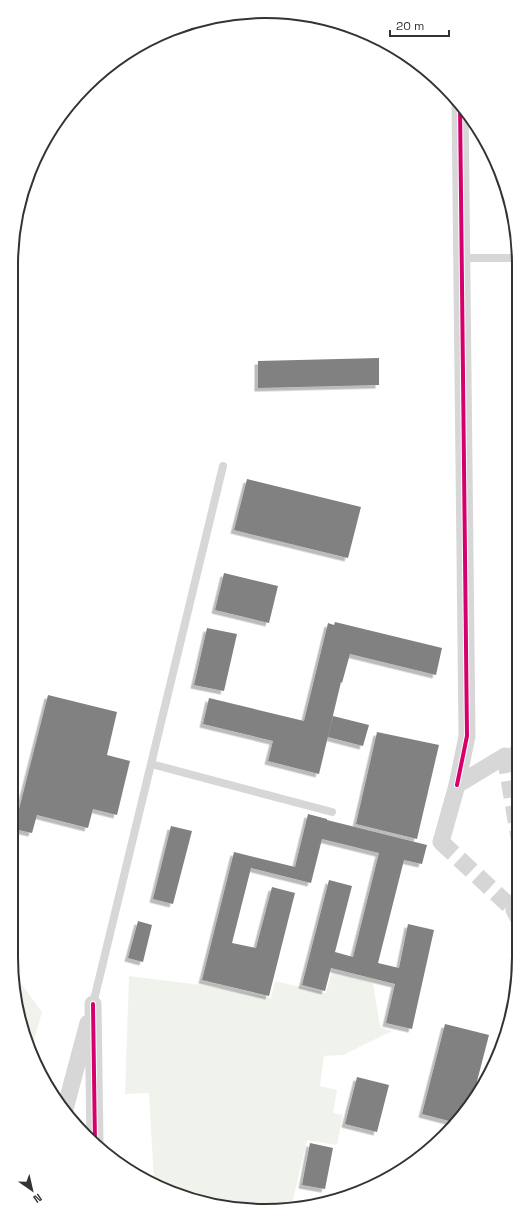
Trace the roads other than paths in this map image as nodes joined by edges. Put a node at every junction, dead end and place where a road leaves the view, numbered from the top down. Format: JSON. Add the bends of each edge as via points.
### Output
{"nodes":[{"id":1,"x":460,"y":114,"type":"edge"},
{"id":2,"x":462,"y":258,"type":"junction"},
{"id":3,"x":512,"y":258,"type":"edge"},
{"id":4,"x":223,"y":466,"type":"dead end"},
{"id":5,"x":512,"y":752,"type":"edge"},
{"id":6,"x":151,"y":764,"type":"junction"},
{"id":7,"x":457,"y":785,"type":"junction"},
{"id":8,"x":332,"y":812,"type":"dead end"},
{"id":9,"x":441,"y":842,"type":"dead end"},
{"id":10,"x":93,"y":1004,"type":"junction"},
{"id":11,"x":66,"y":1103,"type":"edge"},
{"id":12,"x":95,"y":1137,"type":"edge"}],
"edges":[{"from":1,"to":2,"type":"street"},
{"from":2,"to":3,"type":"lane"},
{"from":2,"to":7,"type":"street","via":[[467,736]]},
{"from":4,"to":6,"type":"lane"},
{"from":5,"to":7,"type":"street"},
{"from":6,"to":8,"type":"lane"},
{"from":6,"to":10,"type":"lane"},
{"from":7,"to":9,"type":"street"},
{"from":10,"to":11,"type":"street"},
{"from":10,"to":12,"type":"street"}]}
